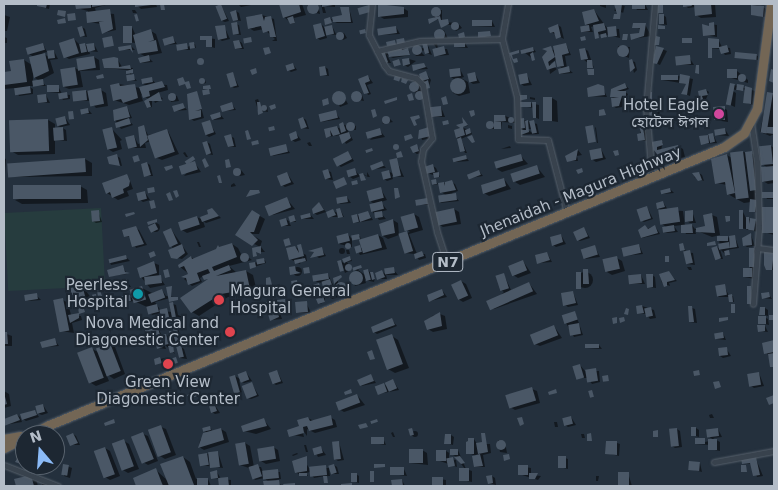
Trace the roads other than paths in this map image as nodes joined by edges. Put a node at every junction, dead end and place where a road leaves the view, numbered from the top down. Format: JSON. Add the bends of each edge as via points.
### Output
{"nodes":[{"id":1,"x":372,"y":4,"type":"edge"},
{"id":2,"x":508,"y":4,"type":"edge"},
{"id":3,"x":655,"y":4,"type":"edge"},
{"id":4,"x":771,"y":4,"type":"edge"},
{"id":5,"x":502,"y":39,"type":"junction"},
{"id":6,"x":377,"y":51,"type":"junction"},
{"id":7,"x":751,"y":121,"type":"junction"},
{"id":8,"x":652,"y":178,"type":"junction"},
{"id":9,"x":567,"y":213,"type":"junction"},
{"id":10,"x":757,"y":248,"type":"junction"},
{"id":11,"x":774,"y":250,"type":"edge"},
{"id":12,"x":447,"y":262,"type":"junction"},
{"id":13,"x":753,"y":304,"type":"dead end"},
{"id":14,"x":51,"y":425,"type":"edge"},
{"id":15,"x":15,"y":441,"type":"edge"},
{"id":16,"x":4,"y":448,"type":"edge"},
{"id":17,"x":774,"y":451,"type":"edge"},
{"id":18,"x":714,"y":462,"type":"dead end"},
{"id":19,"x":4,"y":465,"type":"edge"},
{"id":20,"x":58,"y":486,"type":"edge"}],
"edges":[{"from":1,"to":6,"type":"street","via":[[369,35]]},
{"from":2,"to":5,"type":"street"},
{"from":3,"to":8,"type":"street","via":[[646,108]]},
{"from":4,"to":7,"type":"highway","name":"Jhenaidah - Magura Highway","number":"N7","via":[[758,100]]},
{"from":5,"to":6,"type":"street","via":[[420,41]]},
{"from":5,"to":9,"type":"street","via":[[517,97],[518,139],[548,140]]},
{"from":6,"to":12,"type":"street","via":[[389,71],[416,78],[423,85],[432,138],[423,149],[421,160]]},
{"from":7,"to":8,"type":"highway","name":"Jhenaidah - Magura Highway","number":"N7","via":[[739,137],[724,147]]},
{"from":7,"to":10,"type":"street","via":[[757,162]]},
{"from":8,"to":9,"type":"highway","name":"Jhenaidah - Magura Highway","number":"N7"},
{"from":9,"to":12,"type":"highway","name":"Jhenaidah - Magura Highway","number":"N7"},
{"from":10,"to":11,"type":"street"},
{"from":10,"to":13,"type":"street"},
{"from":12,"to":14,"type":"highway","name":"Jhenaidah - Magura Highway","number":"N7"},
{"from":15,"to":16,"type":"highway","name":"Jhenaidah - Magura Highway","number":"N7"},
{"from":17,"to":18,"type":"street"},
{"from":19,"to":20,"type":"street"}]}
